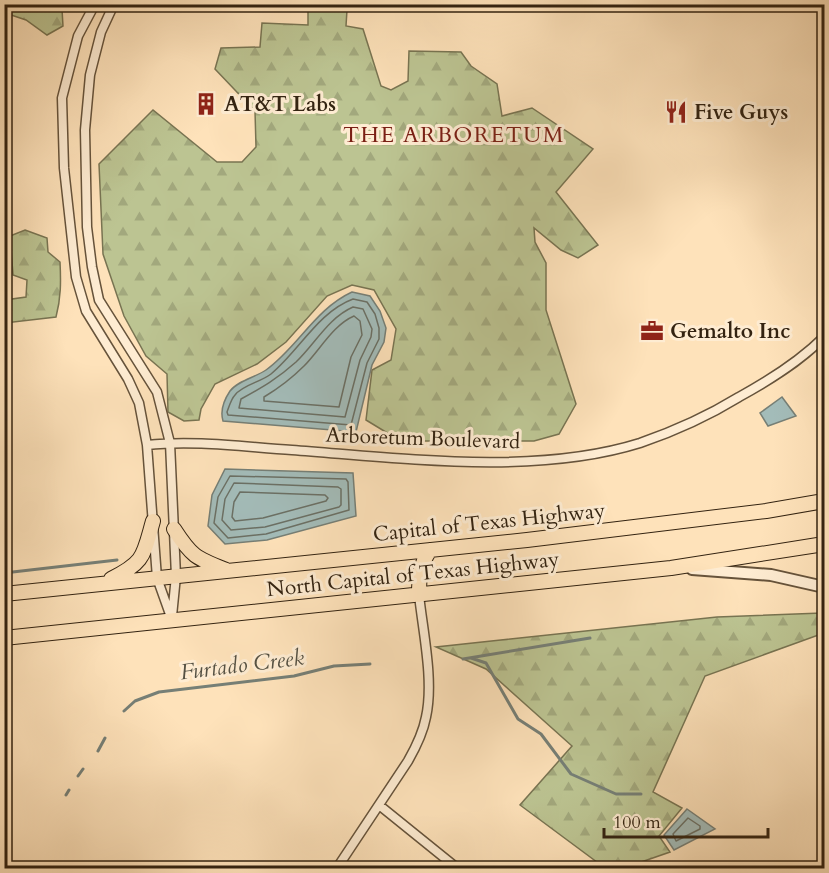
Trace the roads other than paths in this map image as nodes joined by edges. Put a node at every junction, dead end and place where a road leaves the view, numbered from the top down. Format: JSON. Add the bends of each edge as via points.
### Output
{"nodes":[{"id":1,"x":95,"y":4,"type":"edge"},
{"id":2,"x":114,"y":4,"type":"edge"},
{"id":3,"x":825,"y":337,"type":"edge"},
{"id":4,"x":170,"y":443,"type":"junction"},
{"id":5,"x":147,"y":445,"type":"junction"},
{"id":6,"x":825,"y":501,"type":"edge"},
{"id":7,"x":153,"y":522,"type":"junction"},
{"id":8,"x":174,"y":530,"type":"junction"},
{"id":9,"x":825,"y":544,"type":"edge"},
{"id":10,"x":430,"y":550,"type":"junction"},
{"id":11,"x":671,"y":568,"type":"junction"},
{"id":12,"x":228,"y":571,"type":"junction"},
{"id":13,"x":176,"y":576,"type":"junction"},
{"id":14,"x":157,"y":578,"type":"junction"},
{"id":15,"x":102,"y":584,"type":"junction"},
{"id":16,"x":825,"y":586,"type":"edge"},
{"id":17,"x":4,"y":594,"type":"edge"},
{"id":18,"x":419,"y":595,"type":"junction"},
{"id":19,"x":172,"y":620,"type":"junction"},
{"id":20,"x":4,"y":638,"type":"edge"},
{"id":21,"x":379,"y":805,"type":"junction"},
{"id":22,"x":337,"y":868,"type":"edge"},
{"id":23,"x":457,"y":868,"type":"edge"}],
"edges":[{"from":1,"to":5,"type":"street","via":[[78,36],[62,98],[64,168],[75,267],[86,310],[139,403]]},
{"from":2,"to":4,"type":"street","via":[[101,32],[90,75],[85,130],[92,267],[99,300],[157,392]]},
{"from":3,"to":4,"type":"street","name":"Arboretum Boulevard","via":[[795,363],[689,424],[638,443],[586,454],[493,462],[446,461]]},
{"from":4,"to":5,"type":"street","name":"Arboretum Boulevard"},
{"from":4,"to":8,"type":"street"},
{"from":5,"to":7,"type":"street"},
{"from":6,"to":10,"type":"highway","name":"Capital of Texas Highway"},
{"from":7,"to":14,"type":"street"},
{"from":7,"to":15,"type":"highway","via":[[138,562]]},
{"from":8,"to":12,"type":"highway","via":[[196,558]]},
{"from":8,"to":13,"type":"street"},
{"from":9,"to":11,"type":"highway","name":"North Capital of Texas Highway"},
{"from":10,"to":12,"type":"highway","name":"Capital of Texas Highway"},
{"from":10,"to":18,"type":"highway","via":[[418,574]]},
{"from":11,"to":16,"type":"street","via":[[771,575]]},
{"from":11,"to":18,"type":"highway","name":"North Capital of Texas Highway"},
{"from":12,"to":13,"type":"highway","name":"Capital of Texas Highway"},
{"from":13,"to":14,"type":"highway","name":"Capital of Texas Highway"},
{"from":13,"to":19,"type":"street"},
{"from":14,"to":15,"type":"highway"},
{"from":14,"to":19,"type":"street"},
{"from":15,"to":17,"type":"highway"},
{"from":18,"to":19,"type":"highway","name":"North Capital of Texas Highway"},
{"from":18,"to":21,"type":"street","via":[[428,686],[426,717],[418,742]]},
{"from":19,"to":20,"type":"highway","name":"North Capital of Texas Highway"},
{"from":21,"to":22,"type":"street"},
{"from":21,"to":23,"type":"street"}]}
